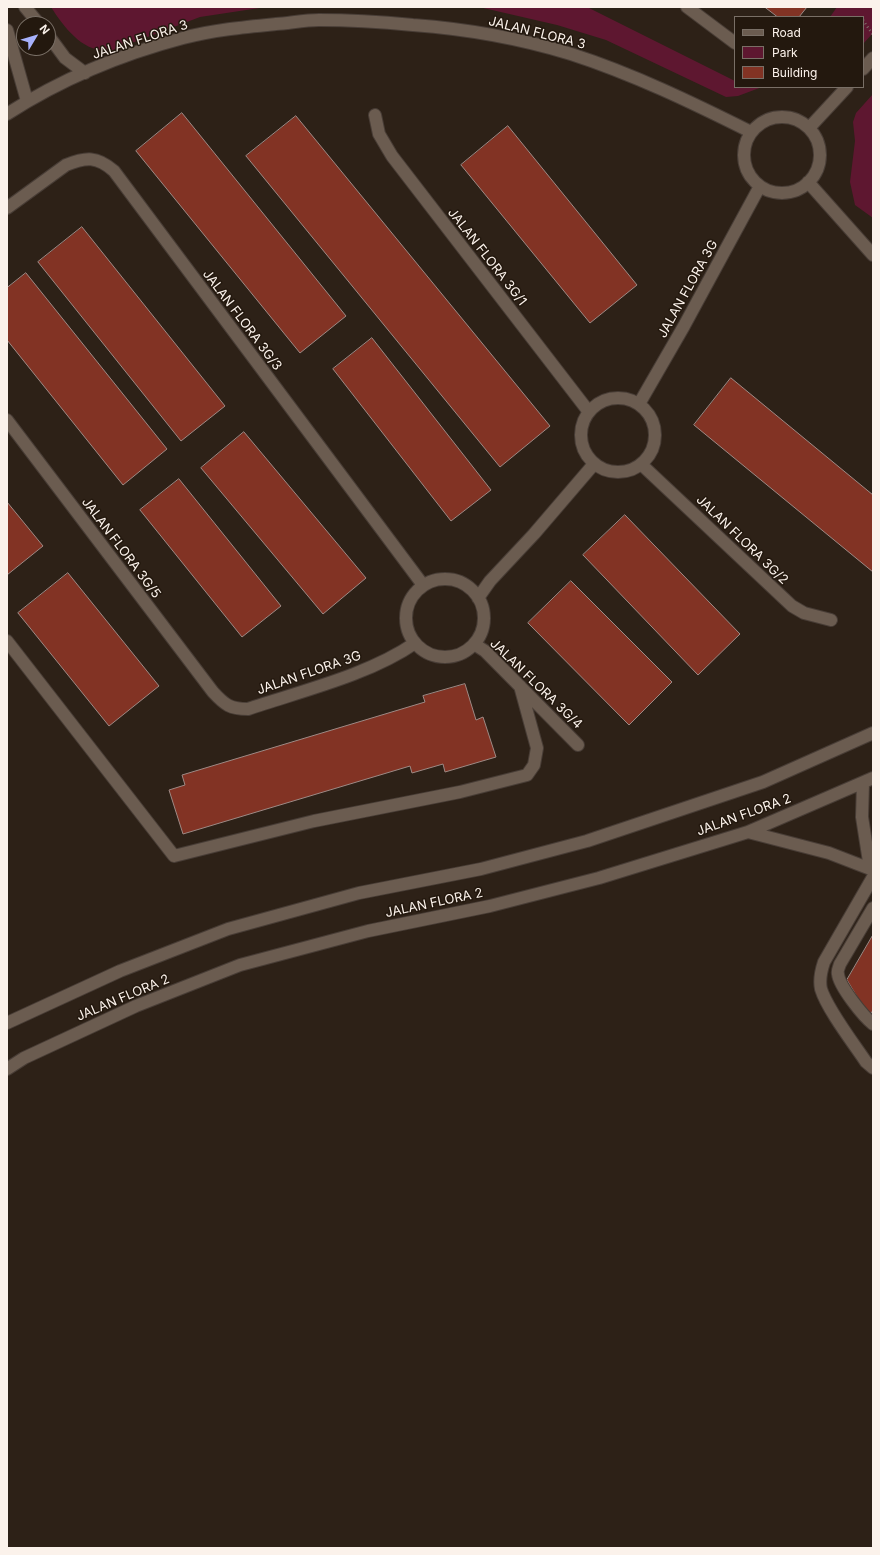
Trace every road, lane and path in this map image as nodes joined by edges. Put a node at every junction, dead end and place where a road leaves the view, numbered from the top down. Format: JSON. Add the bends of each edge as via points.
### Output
{"nodes":[{"id":1,"x":25,"y":7,"type":"edge"},
{"id":2,"x":687,"y":7,"type":"edge"},
{"id":3,"x":32,"y":16,"type":"edge"},
{"id":4,"x":864,"y":22,"type":"edge"},
{"id":5,"x":7,"y":30,"type":"edge"},
{"id":6,"x":873,"y":35,"type":"edge"},
{"id":7,"x":734,"y":42,"type":"edge"},
{"id":8,"x":56,"y":46,"type":"edge"},
{"id":9,"x":873,"y":58,"type":"edge"},
{"id":10,"x":864,"y":68,"type":"edge"},
{"id":11,"x":85,"y":73,"type":"junction"},
{"id":12,"x":846,"y":88,"type":"edge"},
{"id":13,"x":27,"y":101,"type":"junction"},
{"id":14,"x":7,"y":114,"type":"edge"},
{"id":15,"x":375,"y":114,"type":"dead end"},
{"id":16,"x":809,"y":128,"type":"junction"},
{"id":17,"x":751,"y":132,"type":"junction"},
{"id":18,"x":808,"y":182,"type":"junction"},
{"id":19,"x":760,"y":186,"type":"junction"},
{"id":20,"x":7,"y":208,"type":"edge"},
{"id":21,"x":873,"y":255,"type":"edge"},
{"id":22,"x":639,"y":404,"type":"junction"},
{"id":23,"x":589,"y":412,"type":"junction"},
{"id":24,"x":7,"y":420,"type":"edge"},
{"id":25,"x":594,"y":464,"type":"junction"},
{"id":26,"x":642,"y":465,"type":"junction"},
{"id":27,"x":423,"y":585,"type":"junction"},
{"id":28,"x":478,"y":598,"type":"junction"},
{"id":29,"x":831,"y":620,"type":"dead end"},
{"id":30,"x":7,"y":641,"type":"edge"},
{"id":31,"x":415,"y":643,"type":"junction"},
{"id":32,"x":474,"y":644,"type":"junction"},
{"id":33,"x":520,"y":686,"type":"junction"},
{"id":34,"x":213,"y":692,"type":"joint"},
{"id":35,"x":873,"y":733,"type":"edge"},
{"id":36,"x":578,"y":745,"type":"dead end"},
{"id":37,"x":868,"y":780,"type":"edge"},
{"id":38,"x":748,"y":832,"type":"junction"},
{"id":39,"x":872,"y":872,"type":"edge"},
{"id":40,"x":873,"y":908,"type":"edge"},
{"id":41,"x":7,"y":1023,"type":"edge"},
{"id":42,"x":873,"y":1024,"type":"edge"},
{"id":43,"x":873,"y":1068,"type":"edge"},
{"id":44,"x":7,"y":1069,"type":"edge"}],
"edges":[{"from":1,"to":3,"type":"street"},
{"from":2,"to":7,"type":"street"},
{"from":4,"to":6,"type":"path"},
{"from":5,"to":13,"type":"street"},
{"from":8,"to":11,"type":"street","via":[[65,58]]},
{"from":9,"to":10,"type":"street"},
{"from":11,"to":13,"type":"street","name":"JALAN FLORA 3"},
{"from":11,"to":17,"type":"street","name":"JALAN FLORA 3","via":[[184,38],[240,28],[318,20],[444,27],[497,35],[571,54],[676,95]]},
{"from":12,"to":16,"type":"street"},
{"from":13,"to":14,"type":"street","name":"JALAN FLORA 3"},
{"from":15,"to":23,"type":"street","name":"JALAN FLORA 3G/1","via":[[379,134],[392,156]]},
{"from":16,"to":17,"type":"street","via":[[798,120],[773,117],[760,123]]},
{"from":16,"to":18,"type":"street","via":[[817,143],[819,161],[816,172]]},
{"from":17,"to":19,"type":"street","via":[[745,143],[746,169]]},
{"from":18,"to":19,"type":"street","via":[[799,188],[779,193],[767,191]]},
{"from":18,"to":21,"type":"street"},
{"from":19,"to":22,"type":"street","name":"JALAN FLORA 3G"},
{"from":20,"to":27,"type":"street","name":"JALAN FLORA 3G/3","via":[[75,161],[98,160],[114,171]]},
{"from":22,"to":23,"type":"street","via":[[631,400],[612,398],[603,401]]},
{"from":22,"to":26,"type":"street","via":[[653,422],[656,433],[650,456]]},
{"from":23,"to":25,"type":"street","via":[[580,433],[584,450]]},
{"from":24,"to":34,"type":"street","name":"JALAN FLORA 3G/5"},
{"from":25,"to":26,"type":"street","via":[[613,473],[629,471]]},
{"from":25,"to":28,"type":"street","via":[[490,581]]},
{"from":26,"to":29,"type":"street","name":"JALAN FLORA 3G/2","via":[[792,606],[804,613]]},
{"from":27,"to":28,"type":"street","via":[[433,581],[454,580],[472,589]]},
{"from":27,"to":31,"type":"street","via":[[409,602],[406,612],[406,623]]},
{"from":28,"to":32,"type":"street","via":[[484,617],[480,636]]},
{"from":30,"to":33,"type":"street","via":[[174,856],[314,820],[460,792],[527,775],[534,765],[537,748]]},
{"from":31,"to":32,"type":"street","via":[[430,654],[444,657],[458,655]]},
{"from":31,"to":34,"type":"street","name":"JALAN FLORA 3G","via":[[394,657],[248,709],[235,709],[223,703]]},
{"from":32,"to":33,"type":"street","name":"JALAN FLORA 3G/4"},
{"from":33,"to":36,"type":"street","name":"JALAN FLORA 3G/4"},
{"from":35,"to":41,"type":"street","name":"JALAN FLORA 2","via":[[763,782],[587,842],[481,869],[359,893],[228,929],[120,971]]},
{"from":37,"to":38,"type":"street","name":"JALAN FLORA 2"},
{"from":37,"to":39,"type":"street","via":[[862,817]]},
{"from":38,"to":39,"type":"street","via":[[830,852]]},
{"from":38,"to":44,"type":"street","name":"JALAN FLORA 2","via":[[592,880],[490,906],[368,931],[240,965],[136,1006],[24,1058]]},
{"from":39,"to":43,"type":"street","via":[[820,974],[821,988],[826,1000],[866,1062]]},
{"from":40,"to":42,"type":"street","via":[[837,972],[840,982],[864,1016]]}]}
